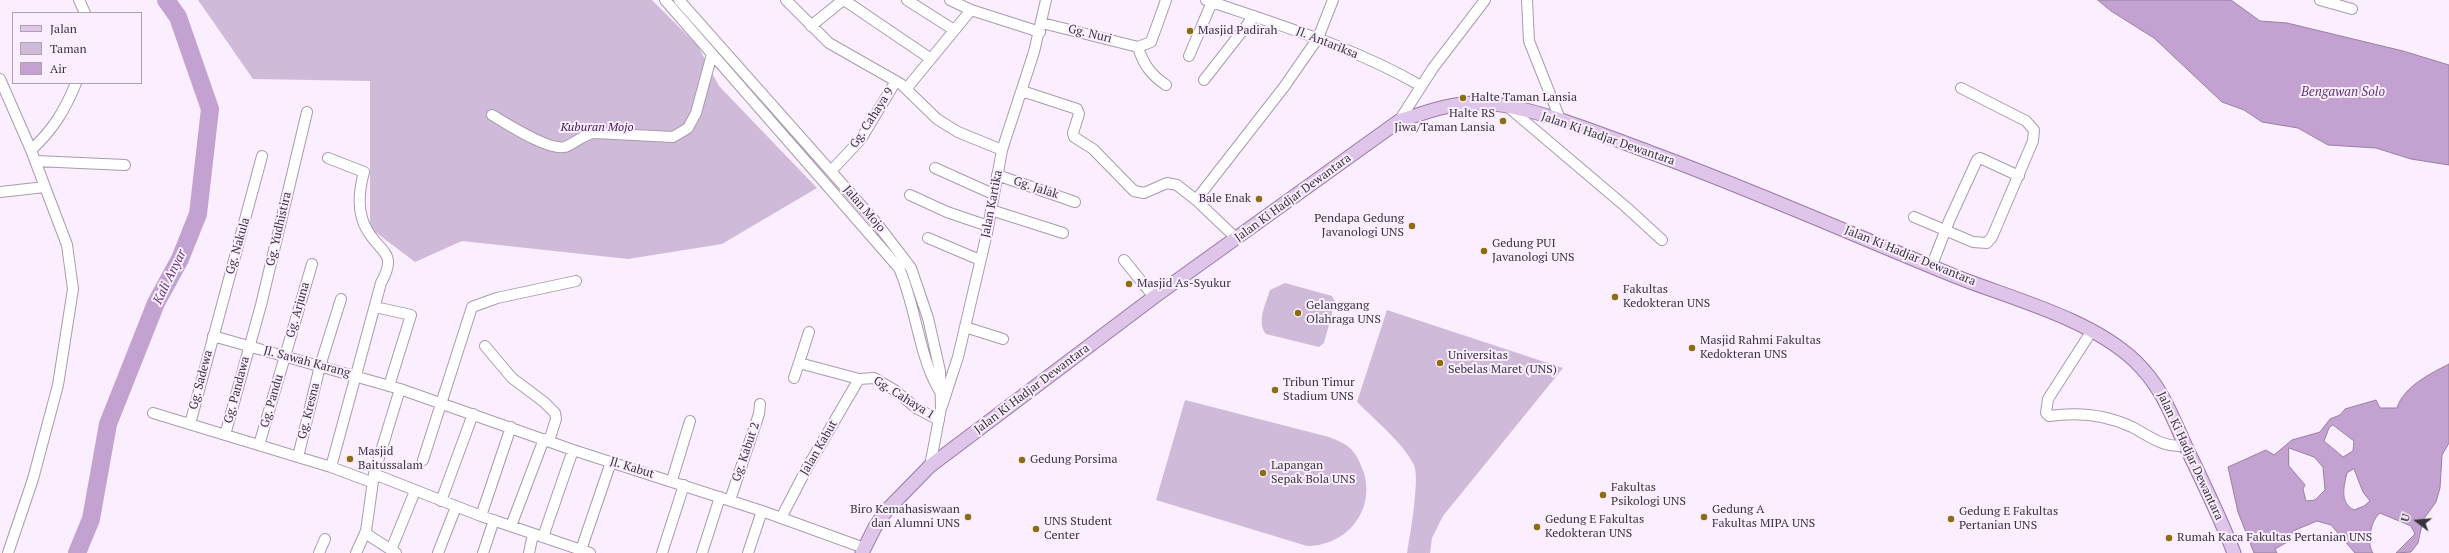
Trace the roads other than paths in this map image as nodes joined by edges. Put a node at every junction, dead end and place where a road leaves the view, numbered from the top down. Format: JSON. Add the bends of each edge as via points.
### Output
{"nodes":[{"id":1,"x":79,"y":0,"type":"edge"},
{"id":2,"x":665,"y":0,"type":"edge"},
{"id":3,"x":679,"y":0,"type":"edge"},
{"id":4,"x":786,"y":0,"type":"edge"},
{"id":5,"x":844,"y":0,"type":"edge"},
{"id":6,"x":907,"y":0,"type":"edge"},
{"id":7,"x":950,"y":0,"type":"edge"},
{"id":8,"x":1046,"y":0,"type":"edge"},
{"id":9,"x":1166,"y":0,"type":"edge"},
{"id":10,"x":1333,"y":0,"type":"edge"},
{"id":11,"x":1484,"y":0,"type":"edge"},
{"id":12,"x":1527,"y":0,"type":"edge"},
{"id":13,"x":2320,"y":0,"type":"edge"},
{"id":14,"x":1209,"y":1,"type":"edge"},
{"id":15,"x":971,"y":10,"type":"junction"},
{"id":16,"x":2352,"y":10,"type":"dead end"},
{"id":17,"x":85,"y":12,"type":"edge"},
{"id":18,"x":1254,"y":16,"type":"junction"},
{"id":19,"x":811,"y":26,"type":"junction"},
{"id":20,"x":1041,"y":28,"type":"junction"},
{"id":21,"x":954,"y":30,"type":"junction"},
{"id":22,"x":1318,"y":38,"type":"junction"},
{"id":23,"x":1138,"y":47,"type":"junction"},
{"id":24,"x":712,"y":54,"type":"junction"},
{"id":25,"x":1189,"y":56,"type":"dead end"},
{"id":26,"x":931,"y":59,"type":"junction"},
{"id":27,"x":0,"y":79,"type":"edge"},
{"id":28,"x":1204,"y":80,"type":"dead end"},
{"id":29,"x":896,"y":81,"type":"junction"},
{"id":30,"x":75,"y":84,"type":"edge"},
{"id":31,"x":1166,"y":85,"type":"dead end"},
{"id":32,"x":1421,"y":86,"type":"junction"},
{"id":33,"x":907,"y":88,"type":"junction"},
{"id":34,"x":1961,"y":88,"type":"dead end"},
{"id":35,"x":1022,"y":91,"type":"junction"},
{"id":36,"x":0,"y":102,"type":"edge"},
{"id":37,"x":12,"y":105,"type":"junction"},
{"id":38,"x":771,"y":105,"type":"junction"},
{"id":39,"x":1508,"y":106,"type":"junction"},
{"id":40,"x":307,"y":112,"type":"dead end"},
{"id":41,"x":762,"y":113,"type":"junction"},
{"id":42,"x":492,"y":115,"type":"dead end"},
{"id":43,"x":1560,"y":120,"type":"junction"},
{"id":44,"x":1399,"y":121,"type":"junction"},
{"id":45,"x":32,"y":150,"type":"junction"},
{"id":46,"x":1002,"y":150,"type":"junction"},
{"id":47,"x":262,"y":156,"type":"dead end"},
{"id":48,"x":328,"y":158,"type":"dead end"},
{"id":49,"x":36,"y":161,"type":"junction"},
{"id":50,"x":126,"y":165,"type":"dead end"},
{"id":51,"x":935,"y":168,"type":"dead end"},
{"id":52,"x":830,"y":170,"type":"junction"},
{"id":53,"x":997,"y":175,"type":"junction"},
{"id":54,"x":2018,"y":176,"type":"junction"},
{"id":55,"x":46,"y":187,"type":"junction"},
{"id":56,"x":0,"y":192,"type":"edge"},
{"id":57,"x":993,"y":194,"type":"junction"},
{"id":58,"x":910,"y":195,"type":"dead end"},
{"id":59,"x":1196,"y":200,"type":"junction"},
{"id":60,"x":1075,"y":202,"type":"dead end"},
{"id":61,"x":990,"y":210,"type":"junction"},
{"id":62,"x":1914,"y":217,"type":"dead end"},
{"id":63,"x":988,"y":226,"type":"junction"},
{"id":64,"x":1944,"y":231,"type":"junction"},
{"id":65,"x":1063,"y":233,"type":"dead end"},
{"id":66,"x":928,"y":238,"type":"dead end"},
{"id":67,"x":1237,"y":239,"type":"junction"},
{"id":68,"x":1662,"y":240,"type":"dead end"},
{"id":69,"x":980,"y":260,"type":"junction"},
{"id":70,"x":1124,"y":260,"type":"dead end"},
{"id":71,"x":312,"y":264,"type":"dead end"},
{"id":72,"x":1932,"y":265,"type":"junction"},
{"id":73,"x":576,"y":281,"type":"dead end"},
{"id":74,"x":1154,"y":297,"type":"junction"},
{"id":75,"x":341,"y":299,"type":"dead end"},
{"id":76,"x":375,"y":307,"type":"junction"},
{"id":77,"x":965,"y":327,"type":"junction"},
{"id":78,"x":809,"y":332,"type":"dead end"},
{"id":79,"x":2092,"y":332,"type":"junction"},
{"id":80,"x":213,"y":336,"type":"junction"},
{"id":81,"x":1003,"y":339,"type":"dead end"},
{"id":82,"x":249,"y":346,"type":"junction"},
{"id":83,"x":485,"y":346,"type":"dead end"},
{"id":84,"x":285,"y":356,"type":"junction"},
{"id":85,"x":799,"y":363,"type":"junction"},
{"id":86,"x":320,"y":366,"type":"junction"},
{"id":87,"x":356,"y":375,"type":"junction"},
{"id":88,"x":794,"y":378,"type":"dead end"},
{"id":89,"x":859,"y":379,"type":"junction"},
{"id":90,"x":389,"y":386,"type":"junction"},
{"id":91,"x":400,"y":389,"type":"junction"},
{"id":92,"x":939,"y":390,"type":"junction"},
{"id":93,"x":441,"y":403,"type":"junction"},
{"id":94,"x":760,"y":404,"type":"dead end"},
{"id":95,"x":941,"y":408,"type":"junction"},
{"id":96,"x":153,"y":413,"type":"dead end"},
{"id":97,"x":473,"y":414,"type":"junction"},
{"id":98,"x":939,"y":420,"type":"junction"},
{"id":99,"x":690,"y":421,"type":"dead end"},
{"id":100,"x":190,"y":424,"type":"junction"},
{"id":101,"x":511,"y":427,"type":"junction"},
{"id":102,"x":225,"y":435,"type":"junction"},
{"id":103,"x":547,"y":440,"type":"junction"},
{"id":104,"x":259,"y":445,"type":"junction"},
{"id":105,"x":2186,"y":446,"type":"junction"},
{"id":106,"x":573,"y":450,"type":"junction"},
{"id":107,"x":298,"y":456,"type":"junction"},
{"id":108,"x":423,"y":460,"type":"dead end"},
{"id":109,"x":610,"y":462,"type":"junction"},
{"id":110,"x":330,"y":466,"type":"junction"},
{"id":111,"x":930,"y":466,"type":"junction"},
{"id":112,"x":372,"y":478,"type":"junction"},
{"id":113,"x":672,"y":480,"type":"junction"},
{"id":114,"x":684,"y":485,"type":"junction"},
{"id":115,"x":415,"y":491,"type":"junction"},
{"id":116,"x":725,"y":498,"type":"junction"},
{"id":117,"x":442,"y":501,"type":"junction"},
{"id":118,"x":456,"y":507,"type":"junction"},
{"id":119,"x":762,"y":511,"type":"junction"},
{"id":120,"x":481,"y":516,"type":"junction"},
{"id":121,"x":781,"y":518,"type":"junction"},
{"id":122,"x":494,"y":520,"type":"junction"},
{"id":123,"x":511,"y":526,"type":"junction"},
{"id":124,"x":365,"y":533,"type":"junction"},
{"id":125,"x":533,"y":534,"type":"junction"},
{"id":126,"x":543,"y":538,"type":"junction"},
{"id":127,"x":325,"y":539,"type":"dead end"},
{"id":128,"x":863,"y":550,"type":"edge"},
{"id":129,"x":394,"y":551,"type":"edge"},
{"id":130,"x":579,"y":551,"type":"edge"},
{"id":131,"x":8,"y":553,"type":"edge"},
{"id":132,"x":319,"y":553,"type":"edge"},
{"id":133,"x":356,"y":553,"type":"edge"},
{"id":134,"x":438,"y":553,"type":"edge"},
{"id":135,"x":483,"y":553,"type":"edge"},
{"id":136,"x":529,"y":553,"type":"edge"},
{"id":137,"x":662,"y":553,"type":"edge"},
{"id":138,"x":702,"y":553,"type":"edge"},
{"id":139,"x":748,"y":553,"type":"edge"},
{"id":140,"x":2234,"y":553,"type":"edge"}],
"edges":[{"from":1,"to":17,"type":"street"},
{"from":2,"to":24,"type":"street"},
{"from":3,"to":38,"type":"street","name":"Jalan Mojo"},
{"from":4,"to":19,"type":"street"},
{"from":5,"to":19,"type":"street"},
{"from":5,"to":26,"type":"street"},
{"from":6,"to":21,"type":"street"},
{"from":7,"to":15,"type":"street","name":"Gg. Nuri"},
{"from":8,"to":20,"type":"street","name":"Jalan Kartika"},
{"from":9,"to":23,"type":"street","via":[[1151,42]]},
{"from":10,"to":22,"type":"street"},
{"from":11,"to":32,"type":"street"},
{"from":12,"to":43,"type":"street","via":[[1528,41]]},
{"from":13,"to":16,"type":"street"},
{"from":14,"to":18,"type":"street","name":"Jl. Antariksa"},
{"from":14,"to":25,"type":"street"},
{"from":15,"to":20,"type":"street","name":"Gg. Nuri"},
{"from":15,"to":21,"type":"street"},
{"from":18,"to":22,"type":"street","name":"Jl. Antariksa"},
{"from":18,"to":28,"type":"street"},
{"from":19,"to":29,"type":"street","via":[[828,43]]},
{"from":20,"to":23,"type":"street","name":"Gg. Nuri"},
{"from":20,"to":35,"type":"street","name":"Jalan Kartika"},
{"from":21,"to":26,"type":"street"},
{"from":22,"to":32,"type":"street","name":"Jl. Antariksa","via":[[1387,67]]},
{"from":22,"to":59,"type":"street","via":[[1281,91]]},
{"from":23,"to":31,"type":"street","via":[[1149,71]]},
{"from":24,"to":41,"type":"street"},
{"from":24,"to":42,"type":"street","via":[[696,113],[688,128],[673,137],[595,133],[587,134],[560,147],[523,135]]},
{"from":26,"to":33,"type":"street"},
{"from":27,"to":37,"type":"street"},
{"from":29,"to":33,"type":"street"},
{"from":29,"to":52,"type":"street","name":"Gg. Cahaya 9","via":[[861,139]]},
{"from":30,"to":45,"type":"street","via":[[52,129]]},
{"from":32,"to":44,"type":"street"},
{"from":33,"to":46,"type":"street","via":[[946,125]]},
{"from":34,"to":54,"type":"street","via":[[2032,125],[2033,141]]},
{"from":35,"to":46,"type":"street","name":"Jalan Kartika"},
{"from":35,"to":59,"type":"street","via":[[1076,109],[1080,114],[1074,137],[1093,149],[1135,192],[1144,193],[1169,182],[1182,188]]},
{"from":36,"to":37,"type":"street"},
{"from":37,"to":45,"type":"street"},
{"from":38,"to":41,"type":"street"},
{"from":38,"to":52,"type":"street","name":"Jalan Mojo"},
{"from":39,"to":43,"type":"main road","name":"Jalan Ki Hadjar Dewantara"},
{"from":39,"to":44,"type":"main road","name":"Jalan Ki Hadjar Dewantara","via":[[1485,103],[1447,105]]},
{"from":39,"to":68,"type":"street"},
{"from":40,"to":82,"type":"street","name":"Gg. Yudhistira"},
{"from":41,"to":92,"type":"street","via":[[899,268],[913,303],[930,376]]},
{"from":43,"to":72,"type":"main road","name":"Jalan Ki Hadjar Dewantara","via":[[1684,165]]},
{"from":44,"to":67,"type":"main road","name":"Jalan Ki Hadjar Dewantara"},
{"from":45,"to":49,"type":"street"},
{"from":46,"to":53,"type":"street","name":"Jalan Kartika"},
{"from":47,"to":80,"type":"street","name":"Gg. Nakula"},
{"from":48,"to":76,"type":"street","via":[[364,172],[360,201],[362,219],[371,236],[389,258]]},
{"from":49,"to":50,"type":"street"},
{"from":49,"to":55,"type":"street"},
{"from":51,"to":57,"type":"street"},
{"from":52,"to":92,"type":"street","name":"Jalan Mojo","via":[[898,248],[912,268],[928,318],[940,371]]},
{"from":53,"to":57,"type":"street","name":"Jalan Kartika"},
{"from":53,"to":60,"type":"street","name":"Gg. Jalak"},
{"from":54,"to":64,"type":"street","via":[[1987,243],[1973,242]]},
{"from":54,"to":64,"type":"street","via":[[1987,160],[1977,160]]},
{"from":55,"to":56,"type":"street"},
{"from":55,"to":131,"type":"street","via":[[67,245],[73,289],[58,385],[33,479]]},
{"from":57,"to":61,"type":"street","name":"Jalan Kartika"},
{"from":58,"to":63,"type":"street","via":[[947,212]]},
{"from":59,"to":67,"type":"street"},
{"from":61,"to":63,"type":"street","name":"Jalan Kartika"},
{"from":61,"to":65,"type":"street"},
{"from":62,"to":64,"type":"street"},
{"from":63,"to":69,"type":"street","name":"Jalan Kartika"},
{"from":64,"to":72,"type":"street"},
{"from":66,"to":69,"type":"street"},
{"from":67,"to":74,"type":"main road","name":"Jalan Ki Hadjar Dewantara"},
{"from":69,"to":77,"type":"street","name":"Jalan Kartika"},
{"from":70,"to":74,"type":"street"},
{"from":71,"to":84,"type":"street","name":"Gg. Arjuna"},
{"from":72,"to":79,"type":"main road","name":"Jalan Ki Hadjar Dewantara","via":[[2044,309]]},
{"from":73,"to":93,"type":"street","via":[[497,298],[472,307]]},
{"from":74,"to":111,"type":"main road","name":"Jalan Ki Hadjar Dewantara"},
{"from":75,"to":86,"type":"street","name":"Gg. Kresna"},
{"from":76,"to":87,"type":"street"},
{"from":76,"to":90,"type":"street","via":[[411,315]]},
{"from":77,"to":81,"type":"street"},
{"from":77,"to":95,"type":"street","name":"Jalan Kartika"},
{"from":78,"to":85,"type":"street"},
{"from":79,"to":105,"type":"main road","name":"Jalan Ki Hadjar Dewantara","via":[[2122,350],[2157,385]]},
{"from":79,"to":105,"type":"street","via":[[2048,400],[2046,413],[2049,416],[2079,414],[2101,418],[2131,427],[2167,446]]},
{"from":80,"to":82,"type":"street","name":"Jl. Sawah Karang"},
{"from":80,"to":100,"type":"street","name":"Gg. Sadewa"},
{"from":82,"to":84,"type":"street","name":"Jl. Sawah Karang"},
{"from":82,"to":102,"type":"street","name":"Gg. Pandawa"},
{"from":83,"to":103,"type":"street","via":[[512,378],[555,413],[556,420]]},
{"from":84,"to":86,"type":"street","name":"Jl. Sawah Karang"},
{"from":84,"to":104,"type":"street","name":"Gg. Pandu"},
{"from":85,"to":88,"type":"street"},
{"from":85,"to":89,"type":"street","name":"Gg. Cahaya 1"},
{"from":86,"to":87,"type":"street","name":"Jl. Sawah Karang"},
{"from":86,"to":107,"type":"street","name":"Gg. Kresna"},
{"from":87,"to":90,"type":"street","name":"Jl. Sawah Karang"},
{"from":87,"to":110,"type":"street"},
{"from":89,"to":98,"type":"street","name":"Gg. Cahaya 1","via":[[870,377],[882,382],[911,404]]},
{"from":89,"to":121,"type":"street","name":"Jalan Kabut"},
{"from":90,"to":91,"type":"street","name":"Jl. Sawah Karang"},
{"from":91,"to":93,"type":"street","name":"Jl. Kabut"},
{"from":91,"to":112,"type":"street"},
{"from":92,"to":95,"type":"street","name":"Jalan Mojo"},
{"from":93,"to":97,"type":"street","name":"Jl. Kabut"},
{"from":93,"to":108,"type":"street"},
{"from":94,"to":116,"type":"street","name":"Gg. Kabut 2","via":[[759,414]]},
{"from":95,"to":98,"type":"street","name":"Jalan Mojo"},
{"from":96,"to":100,"type":"street"},
{"from":97,"to":101,"type":"street","name":"Jl. Kabut"},
{"from":97,"to":117,"type":"street"},
{"from":98,"to":111,"type":"street","name":"Jalan Mojo"},
{"from":99,"to":113,"type":"street"},
{"from":100,"to":102,"type":"street"},
{"from":101,"to":103,"type":"street","name":"Jl. Kabut"},
{"from":101,"to":120,"type":"street"},
{"from":102,"to":104,"type":"street"},
{"from":103,"to":106,"type":"street","name":"Jl. Kabut"},
{"from":103,"to":123,"type":"street"},
{"from":104,"to":107,"type":"street"},
{"from":105,"to":140,"type":"main road","name":"Jalan Ki Hadjar Dewantara"},
{"from":106,"to":109,"type":"street","name":"Jl. Kabut"},
{"from":106,"to":126,"type":"street"},
{"from":107,"to":110,"type":"street"},
{"from":109,"to":113,"type":"street","name":"Jl. Kabut"},
{"from":109,"to":130,"type":"street"},
{"from":110,"to":112,"type":"street"},
{"from":111,"to":128,"type":"main road","name":"Jalan Ki Hadjar Dewantara","via":[[886,511]]},
{"from":112,"to":115,"type":"street"},
{"from":112,"to":124,"type":"street"},
{"from":113,"to":114,"type":"street","name":"Jl. Kabut"},
{"from":114,"to":116,"type":"street","name":"Jl. Kabut"},
{"from":114,"to":137,"type":"street"},
{"from":115,"to":117,"type":"street"},
{"from":115,"to":129,"type":"street"},
{"from":116,"to":119,"type":"street","name":"Jl. Kabut"},
{"from":116,"to":138,"type":"street","name":"Gg. Kabut 2"},
{"from":117,"to":118,"type":"street"},
{"from":118,"to":120,"type":"street"},
{"from":118,"to":134,"type":"street"},
{"from":119,"to":121,"type":"street","name":"Jl. Kabut"},
{"from":119,"to":139,"type":"street"},
{"from":120,"to":122,"type":"street"},
{"from":121,"to":128,"type":"street","name":"Jl. Kabut"},
{"from":122,"to":123,"type":"street"},
{"from":122,"to":135,"type":"street"},
{"from":123,"to":125,"type":"street"},
{"from":124,"to":129,"type":"street"},
{"from":124,"to":133,"type":"street"},
{"from":125,"to":126,"type":"street"},
{"from":125,"to":136,"type":"street"},
{"from":126,"to":130,"type":"street"},
{"from":127,"to":132,"type":"street"}]}
